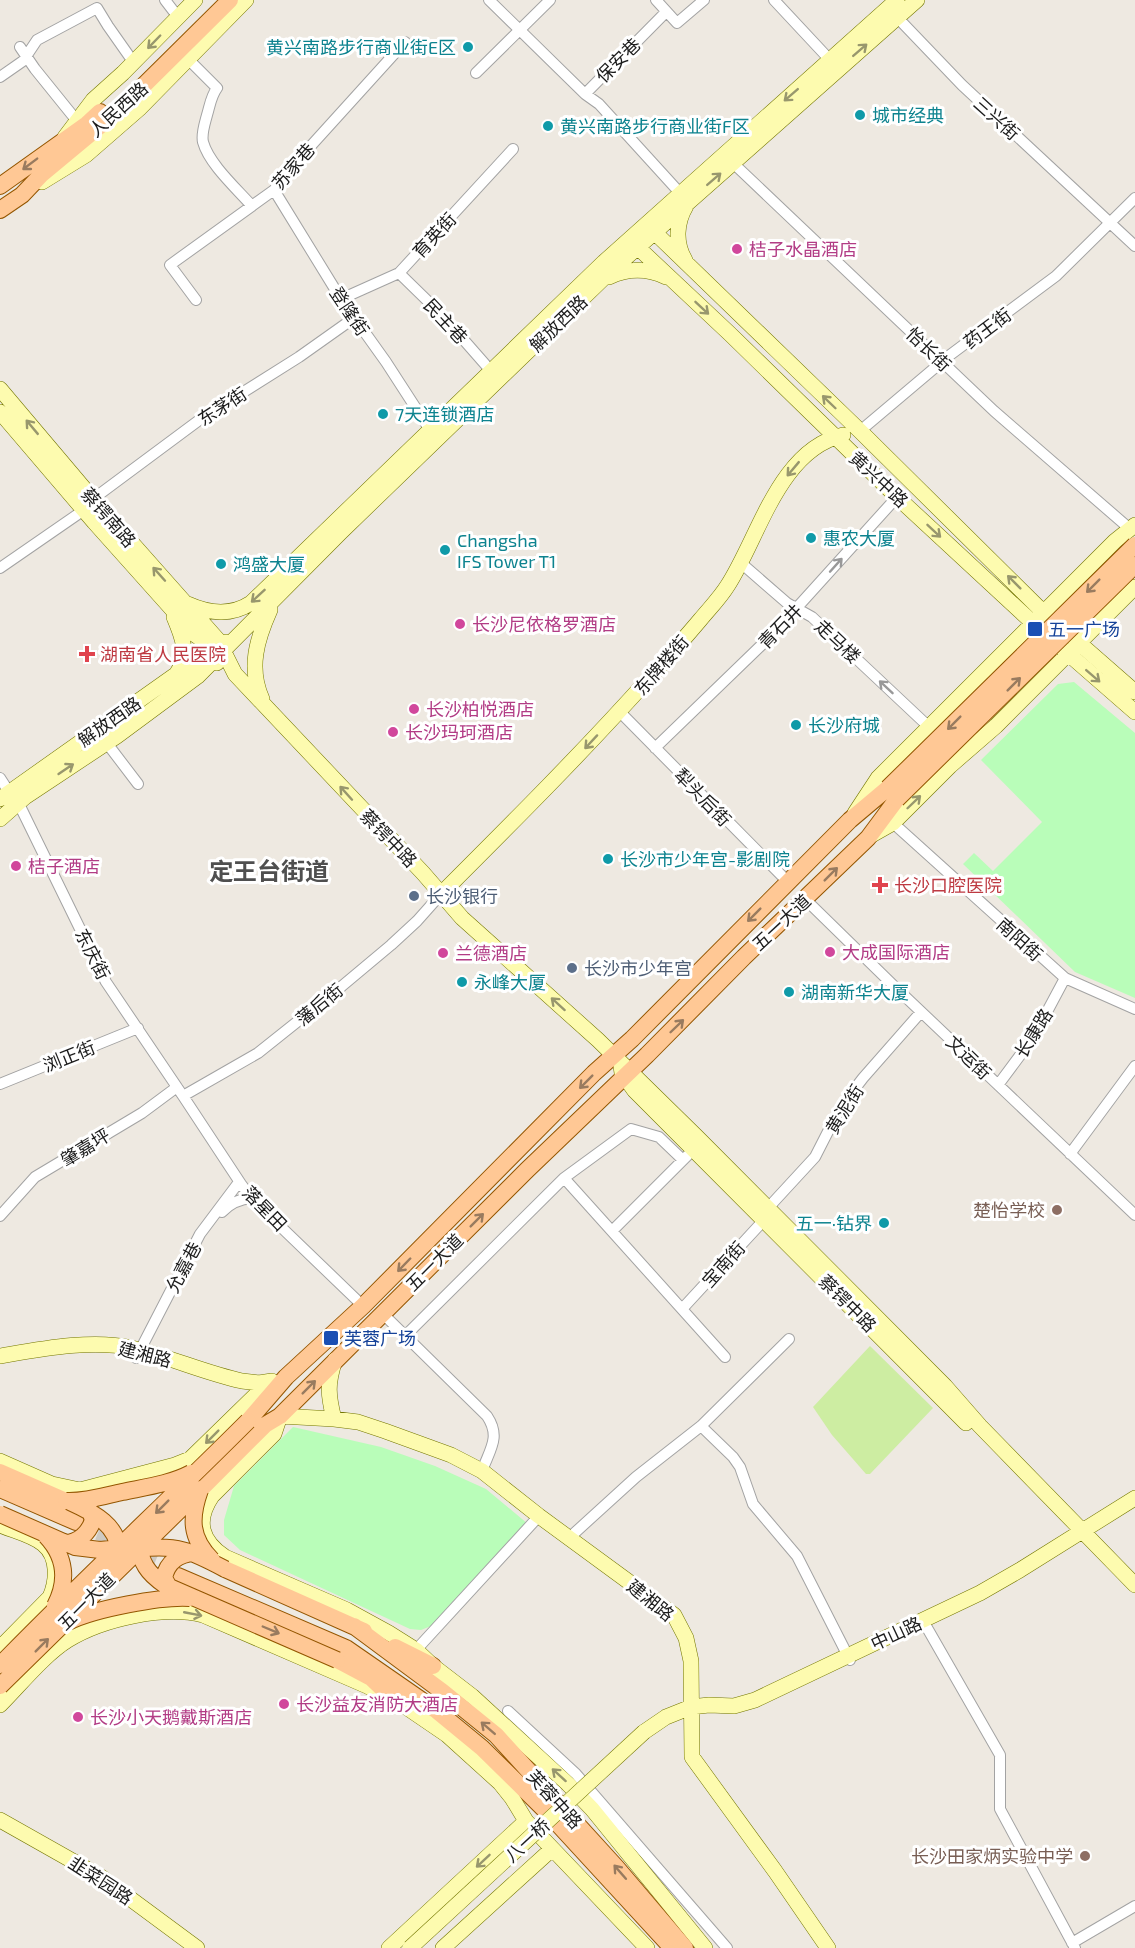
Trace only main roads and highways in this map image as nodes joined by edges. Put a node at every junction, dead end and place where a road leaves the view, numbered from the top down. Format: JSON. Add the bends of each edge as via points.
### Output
{"nodes":[{"id":1,"x":195,"y":0,"type":"edge"},
{"id":2,"x":214,"y":0,"type":"edge"},
{"id":3,"x":230,"y":0,"type":"edge"},
{"id":4,"x":246,"y":0,"type":"edge"},
{"id":5,"x":914,"y":1,"type":"edge"},
{"id":6,"x":894,"y":8,"type":"edge"},
{"id":7,"x":61,"y":141,"type":"junction"},
{"id":8,"x":0,"y":186,"type":"edge"},
{"id":9,"x":22,"y":195,"type":"junction"},
{"id":10,"x":685,"y":197,"type":"junction"},
{"id":11,"x":0,"y":210,"type":"edge"},
{"id":12,"x":650,"y":228,"type":"junction"},
{"id":13,"x":633,"y":243,"type":"junction"},
{"id":14,"x":688,"y":265,"type":"junction"},
{"id":15,"x":672,"y":280,"type":"junction"},
{"id":16,"x":598,"y":283,"type":"junction"},
{"id":17,"x":0,"y":389,"type":"edge"},
{"id":18,"x":0,"y":412,"type":"edge"},
{"id":19,"x":860,"y":431,"type":"junction"},
{"id":20,"x":834,"y":437,"type":"junction"},
{"id":21,"x":88,"y":505,"type":"junction"},
{"id":22,"x":1133,"y":533,"type":"edge"},
{"id":23,"x":1135,"y":565,"type":"edge"},
{"id":24,"x":1135,"y":587,"type":"edge"},
{"id":25,"x":274,"y":601,"type":"junction"},
{"id":26,"x":184,"y":602,"type":"junction"},
{"id":27,"x":169,"y":606,"type":"junction"},
{"id":28,"x":1044,"y":612,"type":"junction"},
{"id":29,"x":1033,"y":623,"type":"junction"},
{"id":30,"x":223,"y":649,"type":"junction"},
{"id":31,"x":1073,"y":649,"type":"junction"},
{"id":32,"x":176,"y":674,"type":"junction"},
{"id":33,"x":1135,"y":692,"type":"edge"},
{"id":34,"x":264,"y":704,"type":"junction"},
{"id":35,"x":1135,"y":712,"type":"edge"},
{"id":36,"x":893,"y":793,"type":"junction"},
{"id":37,"x":7,"y":797,"type":"edge"},
{"id":38,"x":0,"y":813,"type":"edge"},
{"id":39,"x":0,"y":819,"type":"edge"},
{"id":40,"x":850,"y":820,"type":"junction"},
{"id":41,"x":868,"y":838,"type":"junction"},
{"id":42,"x":441,"y":894,"type":"junction"},
{"id":43,"x":591,"y":1033,"type":"junction"},
{"id":44,"x":632,"y":1039,"type":"junction"},
{"id":45,"x":647,"y":1055,"type":"junction"},
{"id":46,"x":622,"y":1066,"type":"junction"},
{"id":47,"x":648,"y":1096,"type":"junction"},
{"id":48,"x":603,"y":1097,"type":"junction"},
{"id":49,"x":766,"y":1214,"type":"junction"},
{"id":50,"x":140,"y":1355,"type":"junction"},
{"id":51,"x":0,"y":1356,"type":"edge"},
{"id":52,"x":335,"y":1360,"type":"junction"},
{"id":53,"x":0,"y":1365,"type":"edge"},
{"id":54,"x":286,"y":1377,"type":"junction"},
{"id":55,"x":269,"y":1382,"type":"junction"},
{"id":56,"x":243,"y":1416,"type":"junction"},
{"id":57,"x":280,"y":1416,"type":"junction"},
{"id":58,"x":334,"y":1419,"type":"junction"},
{"id":59,"x":0,"y":1461,"type":"edge"},
{"id":60,"x":202,"y":1467,"type":"junction"},
{"id":61,"x":160,"y":1469,"type":"junction"},
{"id":62,"x":0,"y":1472,"type":"edge"},
{"id":63,"x":128,"y":1478,"type":"junction"},
{"id":64,"x":0,"y":1489,"type":"edge"},
{"id":65,"x":201,"y":1489,"type":"junction"},
{"id":66,"x":1135,"y":1498,"type":"edge"},
{"id":67,"x":0,"y":1499,"type":"edge"},
{"id":68,"x":66,"y":1501,"type":"junction"},
{"id":69,"x":1135,"y":1507,"type":"edge"},
{"id":70,"x":204,"y":1509,"type":"junction"},
{"id":71,"x":90,"y":1511,"type":"junction"},
{"id":72,"x":0,"y":1514,"type":"edge"},
{"id":73,"x":0,"y":1525,"type":"edge"},
{"id":74,"x":41,"y":1531,"type":"junction"},
{"id":75,"x":70,"y":1532,"type":"junction"},
{"id":76,"x":1083,"y":1535,"type":"junction"},
{"id":77,"x":205,"y":1537,"type":"junction"},
{"id":78,"x":139,"y":1539,"type":"junction"},
{"id":79,"x":115,"y":1553,"type":"junction"},
{"id":80,"x":194,"y":1553,"type":"junction"},
{"id":81,"x":54,"y":1563,"type":"junction"},
{"id":82,"x":225,"y":1569,"type":"junction"},
{"id":83,"x":110,"y":1577,"type":"junction"},
{"id":84,"x":178,"y":1577,"type":"junction"},
{"id":85,"x":1135,"y":1585,"type":"edge"},
{"id":86,"x":53,"y":1589,"type":"junction"},
{"id":87,"x":1135,"y":1595,"type":"edge"},
{"id":88,"x":201,"y":1600,"type":"junction"},
{"id":89,"x":128,"y":1618,"type":"junction"},
{"id":90,"x":57,"y":1619,"type":"junction"},
{"id":91,"x":354,"y":1626,"type":"junction"},
{"id":92,"x":95,"y":1627,"type":"junction"},
{"id":93,"x":0,"y":1648,"type":"edge"},
{"id":94,"x":849,"y":1658,"type":"junction"},
{"id":95,"x":0,"y":1665,"type":"edge"},
{"id":96,"x":433,"y":1666,"type":"junction"},
{"id":97,"x":409,"y":1667,"type":"junction"},
{"id":98,"x":0,"y":1686,"type":"edge"},
{"id":99,"x":396,"y":1693,"type":"junction"},
{"id":100,"x":0,"y":1705,"type":"edge"},
{"id":101,"x":691,"y":1713,"type":"junction"},
{"id":102,"x":647,"y":1736,"type":"junction"},
{"id":103,"x":0,"y":1820,"type":"edge"},
{"id":104,"x":526,"y":1821,"type":"junction"},
{"id":105,"x":552,"y":1849,"type":"junction"},
{"id":106,"x":197,"y":1948,"type":"edge"},
{"id":107,"x":389,"y":1948,"type":"edge"},
{"id":108,"x":410,"y":1948,"type":"edge"},
{"id":109,"x":424,"y":1948,"type":"edge"},
{"id":110,"x":443,"y":1948,"type":"edge"},
{"id":111,"x":647,"y":1948,"type":"edge"},
{"id":112,"x":672,"y":1948,"type":"edge"},
{"id":113,"x":685,"y":1948,"type":"edge"},
{"id":114,"x":705,"y":1948,"type":"edge"},
{"id":115,"x":828,"y":1948,"type":"edge"}],
"edges":[{"from":1,"to":7,"type":"main road","one_way":true,"via":[[93,100]]},
{"from":2,"to":7,"type":"main road","name":"人民西路","via":[[123,91],[87,124]]},
{"from":3,"to":9,"type":"main road","name":"人民西路","via":[[140,90]]},
{"from":4,"to":9,"type":"main road","via":[[140,108],[86,155]]},
{"from":5,"to":6,"type":"main road","name":"解放西路"},
{"from":6,"to":10,"type":"main road","name":"解放西路","one_way":true,"via":[[830,60]]},
{"from":10,"to":6,"type":"main road","name":"解放西路","one_way":true,"via":[[733,163]]},
{"from":7,"to":8,"type":"main road","name":"人民西路","one_way":true},
{"from":9,"to":11,"type":"main road","name":"人民西路"},
{"from":10,"to":12,"type":"main road","name":"解放西路"},
{"from":10,"to":14,"type":"main road","via":[[678,231],[680,250]]},
{"from":12,"to":13,"type":"main road","name":"解放西路"},
{"from":12,"to":14,"type":"main road","name":"黄兴中路"},
{"from":13,"to":15,"type":"main road","name":"黄兴中路"},
{"from":13,"to":16,"type":"main road","name":"解放西路"},
{"from":13,"to":26,"type":"main road","name":"解放西路","one_way":true,"via":[[491,371],[251,603],[237,610],[216,612]]},
{"from":19,"to":14,"type":"main road","name":"黄兴中路","one_way":true},
{"from":15,"to":16,"type":"main road","via":[[656,272],[635,270]]},
{"from":15,"to":20,"type":"main road","name":"黄兴中路","one_way":true},
{"from":16,"to":25,"type":"main road","name":"解放西路"},
{"from":21,"to":17,"type":"main road","name":"蔡锷南路","one_way":true},
{"from":18,"to":21,"type":"main road","name":"蔡锷南路"},
{"from":19,"to":20,"type":"main road","name":"东牌楼街"},
{"from":28,"to":19,"type":"main road","name":"黄兴中路","one_way":true},
{"from":20,"to":29,"type":"main road","name":"黄兴中路","one_way":true},
{"from":20,"to":42,"type":"main road","name":"东牌楼街","one_way":true,"via":[[812,449],[784,480],[719,598],[620,711]]},
{"from":26,"to":21,"type":"main road","name":"蔡锷南路","one_way":true},
{"from":21,"to":27,"type":"main road","name":"蔡锷南路"},
{"from":22,"to":28,"type":"main road","name":"五一大道","via":[[1115,541]]},
{"from":22,"to":36,"type":"main road","name":"五一大道","one_way":true,"bridge":true},
{"from":36,"to":23,"type":"main road","name":"五一大道","one_way":true,"bridge":true},
{"from":24,"to":31,"type":"main road","name":"五一大道"},
{"from":25,"to":30,"type":"main road","name":"解放西路"},
{"from":25,"to":34,"type":"main road","via":[[255,652],[257,686]]},
{"from":26,"to":30,"type":"main road","name":"蔡锷南路"},
{"from":27,"to":30,"type":"main road","name":"蔡锷南路","via":[[200,639]]},
{"from":27,"to":32,"type":"main road","via":[[184,649],[183,663]]},
{"from":28,"to":29,"type":"main road","name":"五一大道"},
{"from":28,"to":31,"type":"main road","name":"黄兴中路"},
{"from":29,"to":31,"type":"main road","name":"黄兴中路"},
{"from":29,"to":40,"type":"main road","name":"五一大道","via":[[878,778]]},
{"from":30,"to":32,"type":"main road","name":"解放西路"},
{"from":30,"to":34,"type":"main road","name":"蔡锷中路","via":[[235,674]]},
{"from":37,"to":30,"type":"main road","name":"解放西路","one_way":true,"via":[[106,742],[188,684]]},
{"from":31,"to":33,"type":"main road","name":"黄兴中路"},
{"from":31,"to":35,"type":"main road","name":"黄兴中路","one_way":true},
{"from":41,"to":31,"type":"main road","name":"五一大道","one_way":true,"via":[[893,823]]},
{"from":32,"to":37,"type":"main road","name":"解放西路"},
{"from":42,"to":34,"type":"main road","name":"蔡锷中路","one_way":true},
{"from":36,"to":40,"type":"main road","name":"五一大道"},
{"from":36,"to":41,"type":"main road","name":"五一大道"},
{"from":37,"to":38,"type":"main road","name":"解放西路"},
{"from":37,"to":39,"type":"main road","name":"解放西路"},
{"from":40,"to":44,"type":"main road","name":"五一大道","one_way":true},
{"from":45,"to":41,"type":"main road","name":"五一大道","one_way":true},
{"from":43,"to":42,"type":"main road","name":"蔡锷中路","one_way":true,"via":[[462,918]]},
{"from":43,"to":44,"type":"main road","via":[[618,1044]]},
{"from":43,"to":46,"type":"main road","name":"蔡锷中路"},
{"from":44,"to":46,"type":"main road","name":"五一大道"},
{"from":45,"to":46,"type":"main road","name":"五一大道"},
{"from":45,"to":47,"type":"main road","via":[[644,1075]]},
{"from":46,"to":47,"type":"main road","name":"蔡锷中路","via":[[628,1083]]},
{"from":46,"to":48,"type":"main road","name":"五一大道"},
{"from":46,"to":54,"type":"main road","name":"五一大道","one_way":true,"via":[[499,1167],[363,1306]]},
{"from":47,"to":48,"type":"main road","via":[[625,1090]]},
{"from":47,"to":49,"type":"main road","name":"蔡锷中路"},
{"from":47,"to":49,"type":"main road","name":"蔡锷中路","via":[[688,1154]]},
{"from":52,"to":48,"type":"main road","name":"五一大道","one_way":true},
{"from":49,"to":76,"type":"main road","name":"蔡锷中路","via":[[938,1378]]},
{"from":50,"to":51,"type":"main road","name":"建湘路","via":[[113,1346],[88,1345]]},
{"from":50,"to":53,"type":"main road","name":"建湘路","via":[[89,1353]]},
{"from":50,"to":55,"type":"main road","name":"建湘路","via":[[233,1379]]},
{"from":50,"to":56,"type":"main road","name":"建湘路","via":[[230,1387],[240,1397]]},
{"from":57,"to":52,"type":"main road","name":"五一大道","one_way":true},
{"from":52,"to":58,"type":"main road","via":[[328,1387]]},
{"from":54,"to":55,"type":"main road","name":"建湘路"},
{"from":54,"to":56,"type":"main road","name":"五一大道"},
{"from":55,"to":56,"type":"main road"},
{"from":56,"to":60,"type":"main road","name":"五一大道","bridge":true},
{"from":56,"to":61,"type":"main road","one_way":true,"via":[[190,1459]]},
{"from":57,"to":58,"type":"main road","name":"建湘路"},
{"from":57,"to":65,"type":"main road","name":"五一大道","via":[[265,1425]]},
{"from":57,"to":70,"type":"main road","via":[[273,1434]]},
{"from":58,"to":101,"type":"main road","name":"建湘路","via":[[385,1431],[482,1471],[674,1615],[686,1638],[691,1661]]},
{"from":59,"to":63,"type":"main road","via":[[71,1489],[90,1489]]},
{"from":60,"to":68,"type":"main road","bridge":true,"via":[[168,1482]]},
{"from":60,"to":78,"type":"main road","name":"五一大道","one_way":true,"bridge":true},
{"from":61,"to":63,"type":"main road"},
{"from":61,"to":70,"type":"main road"},
{"from":62,"to":68,"type":"main road"},
{"from":63,"to":81,"type":"main road"},
{"from":64,"to":75,"type":"main road"},
{"from":65,"to":78,"type":"main road","name":"五一大道","bridge":true,"via":[[162,1527]]},
{"from":65,"to":82,"type":"main road","bridge":true,"via":[[194,1514],[195,1537]]},
{"from":66,"to":76,"type":"main road","name":"中山路"},
{"from":67,"to":75,"type":"main road"},
{"from":68,"to":71,"type":"main road","bridge":true},
{"from":69,"to":76,"type":"main road","name":"中山路"},
{"from":70,"to":77,"type":"main road"},
{"from":71,"to":75,"type":"main road","bridge":true,"via":[[93,1520],[88,1530],[73,1542]]},
{"from":71,"to":79,"type":"main road","bridge":true,"via":[[111,1530]]},
{"from":72,"to":74,"type":"main road","bridge":true},
{"from":73,"to":81,"type":"main road","via":[[43,1544]]},
{"from":74,"to":75,"type":"main road","bridge":true},
{"from":74,"to":90,"type":"main road","bridge":true,"via":[[60,1554],[64,1574]]},
{"from":75,"to":79,"type":"main road","bridge":true,"via":[[92,1550]]},
{"from":76,"to":85,"type":"main road"},
{"from":76,"to":87,"type":"main road"},
{"from":76,"to":94,"type":"main road","name":"中山路","via":[[980,1593]]},
{"from":76,"to":94,"type":"main road","name":"中山路","via":[[1004,1589]]},
{"from":77,"to":89,"type":"main road"},
{"from":77,"to":96,"type":"main road","via":[[225,1557],[347,1610],[416,1650]]},
{"from":78,"to":79,"type":"main road","bridge":true},
{"from":78,"to":80,"type":"main road","bridge":true},
{"from":78,"to":83,"type":"main road","name":"五一大道","bridge":true},
{"from":78,"to":84,"type":"main road","bridge":true,"via":[[143,1563],[150,1574]]},
{"from":79,"to":83,"type":"main road","bridge":true},
{"from":79,"to":90,"type":"main road","name":"五一大道","bridge":true},
{"from":80,"to":82,"type":"main road","bridge":true},
{"from":80,"to":84,"type":"main road","bridge":true,"via":[[182,1555],[170,1565],[164,1578]]},
{"from":81,"to":86,"type":"main road"},
{"from":82,"to":91,"type":"main road"},
{"from":83,"to":90,"type":"main road","name":"五一大道","bridge":true},
{"from":84,"to":88,"type":"main road","bridge":true},
{"from":84,"to":97,"type":"main road","via":[[325,1628]]},
{"from":84,"to":99,"type":"main road","via":[[346,1648]]},
{"from":86,"to":92,"type":"main road"},
{"from":86,"to":93,"type":"main road","via":[[45,1604]]},
{"from":88,"to":90,"type":"main road","bridge":true,"via":[[173,1598]]},
{"from":88,"to":99,"type":"main road","one_way":true,"bridge":true,"via":[[337,1660]]},
{"from":89,"to":92,"type":"main road"},
{"from":89,"to":99,"type":"main road","one_way":true,"via":[[189,1611],[367,1686]]},
{"from":90,"to":95,"type":"main road","name":"五一大道","bridge":true},
{"from":98,"to":90,"type":"main road","name":"五一大道","one_way":true,"bridge":true},
{"from":91,"to":96,"type":"main road"},
{"from":91,"to":97,"type":"main road"},
{"from":92,"to":100,"type":"main road","via":[[57,1648]]},
{"from":94,"to":101,"type":"main road","name":"中山路","via":[[758,1705],[734,1712]]},
{"from":114,"to":96,"type":"main road","one_way":true,"via":[[568,1784],[501,1721]]},
{"from":113,"to":97,"type":"main road","name":"芙蓉中路","one_way":true,"via":[[496,1735]]},
{"from":99,"to":104,"type":"main road","via":[[500,1783]]},
{"from":99,"to":112,"type":"main road","name":"芙蓉中路","via":[[444,1717],[482,1748]]},
{"from":101,"to":102,"type":"main road","name":"中山路"},
{"from":101,"to":115,"type":"main road","name":"建湘路","via":[[692,1757]]},
{"from":102,"to":108,"type":"main road","name":"八一桥","bridge":true},
{"from":102,"to":109,"type":"main road","name":"八一桥"},
{"from":103,"to":106,"type":"main road","name":"韭菜园路","via":[[100,1877]]},
{"from":104,"to":105,"type":"main road"},
{"from":104,"to":107,"type":"main road","one_way":true},
{"from":105,"to":110,"type":"main road"},
{"from":105,"to":111,"type":"main road"}]}
